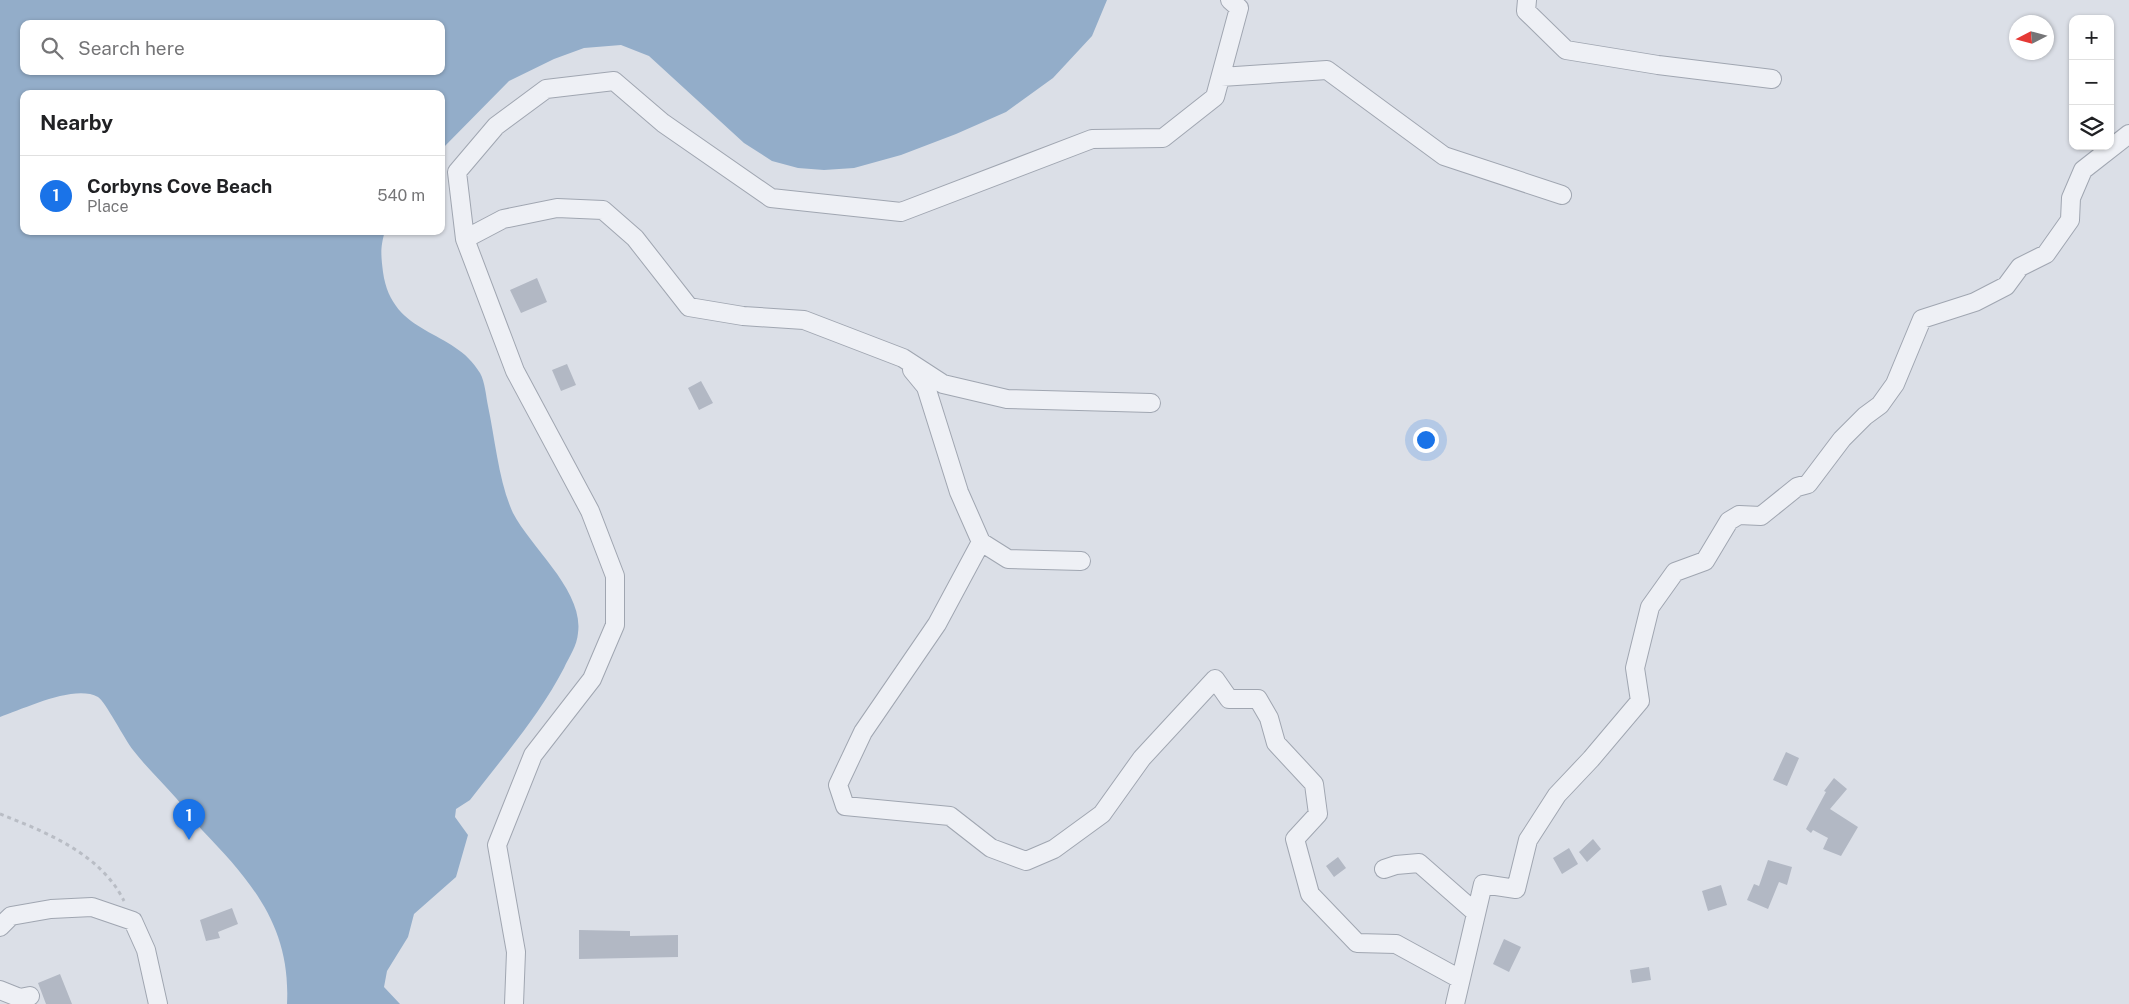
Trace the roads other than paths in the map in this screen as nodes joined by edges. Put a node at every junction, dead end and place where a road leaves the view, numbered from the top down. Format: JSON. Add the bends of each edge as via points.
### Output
{"nodes":[{"id":1,"x":1230,"y":0,"type":"edge"},
{"id":2,"x":1526,"y":0,"type":"edge"},
{"id":3,"x":1221,"y":77,"type":"junction"},
{"id":4,"x":1772,"y":78,"type":"dead end"},
{"id":5,"x":2129,"y":134,"type":"edge"},
{"id":6,"x":1562,"y":195,"type":"dead end"},
{"id":7,"x":465,"y":239,"type":"junction"},
{"id":8,"x":903,"y":358,"type":"junction"},
{"id":9,"x":1151,"y":403,"type":"dead end"},
{"id":10,"x":981,"y":542,"type":"junction"},
{"id":11,"x":1081,"y":561,"type":"dead end"},
{"id":12,"x":1384,"y":869,"type":"dead end"},
{"id":13,"x":1476,"y":913,"type":"junction"},
{"id":14,"x":0,"y":926,"type":"edge"},
{"id":15,"x":1460,"y":979,"type":"junction"},
{"id":16,"x":0,"y":990,"type":"edge"},
{"id":17,"x":30,"y":996,"type":"dead end"},
{"id":18,"x":158,"y":1004,"type":"edge"},
{"id":19,"x":514,"y":1004,"type":"edge"},
{"id":20,"x":1455,"y":1004,"type":"edge"}],
"edges":[{"from":1,"to":3,"type":"street","via":[[1239,8]]},
{"from":2,"to":4,"type":"street","via":[[1526,11],[1566,50]]},
{"from":3,"to":6,"type":"street","via":[[1327,70],[1444,156]]},
{"from":3,"to":7,"type":"street","via":[[1215,97],[1163,138],[1092,139],[901,212],[771,198],[663,123],[614,81],[546,89],[496,126],[457,172]]},
{"from":5,"to":13,"type":"street","via":[[2083,170],[2071,198],[2070,220],[2046,254],[2020,267],[2006,286],[1975,302],[1922,319],[1895,384],[1880,405],[1842,439],[1808,484],[1797,487],[1761,516],[1740,515],[1729,521],[1705,561],[1675,572],[1650,607],[1635,668],[1640,701],[1557,794],[1528,840],[1516,889],[1483,884]]},
{"from":7,"to":8,"type":"street","via":[[503,219],[557,208],[603,210],[634,238],[689,307],[743,316],[804,320]]},
{"from":7,"to":19,"type":"street","via":[[515,371],[590,510],[616,576],[615,625],[592,679],[533,755],[497,845],[516,952]]},
{"from":8,"to":9,"type":"street","via":[[943,384],[1007,398]]},
{"from":8,"to":10,"type":"street","via":[[926,387],[959,492]]},
{"from":10,"to":11,"type":"street","via":[[1008,559]]},
{"from":10,"to":15,"type":"street","via":[[937,624],[863,732],[838,785],[845,806],[950,816],[991,848],[1026,861],[1054,849],[1102,814],[1142,758],[1215,679],[1230,698],[1258,699],[1270,718],[1276,743],[1314,784],[1318,814],[1295,839],[1310,894],[1357,943],[1396,944]]},
{"from":12,"to":13,"type":"street","via":[[1419,863]]},
{"from":13,"to":15,"type":"street"},
{"from":14,"to":18,"type":"street","via":[[11,916],[51,909],[92,907],[133,921],[146,950]]},
{"from":15,"to":20,"type":"street"},
{"from":16,"to":17,"type":"street","via":[[20,998]]}]}
